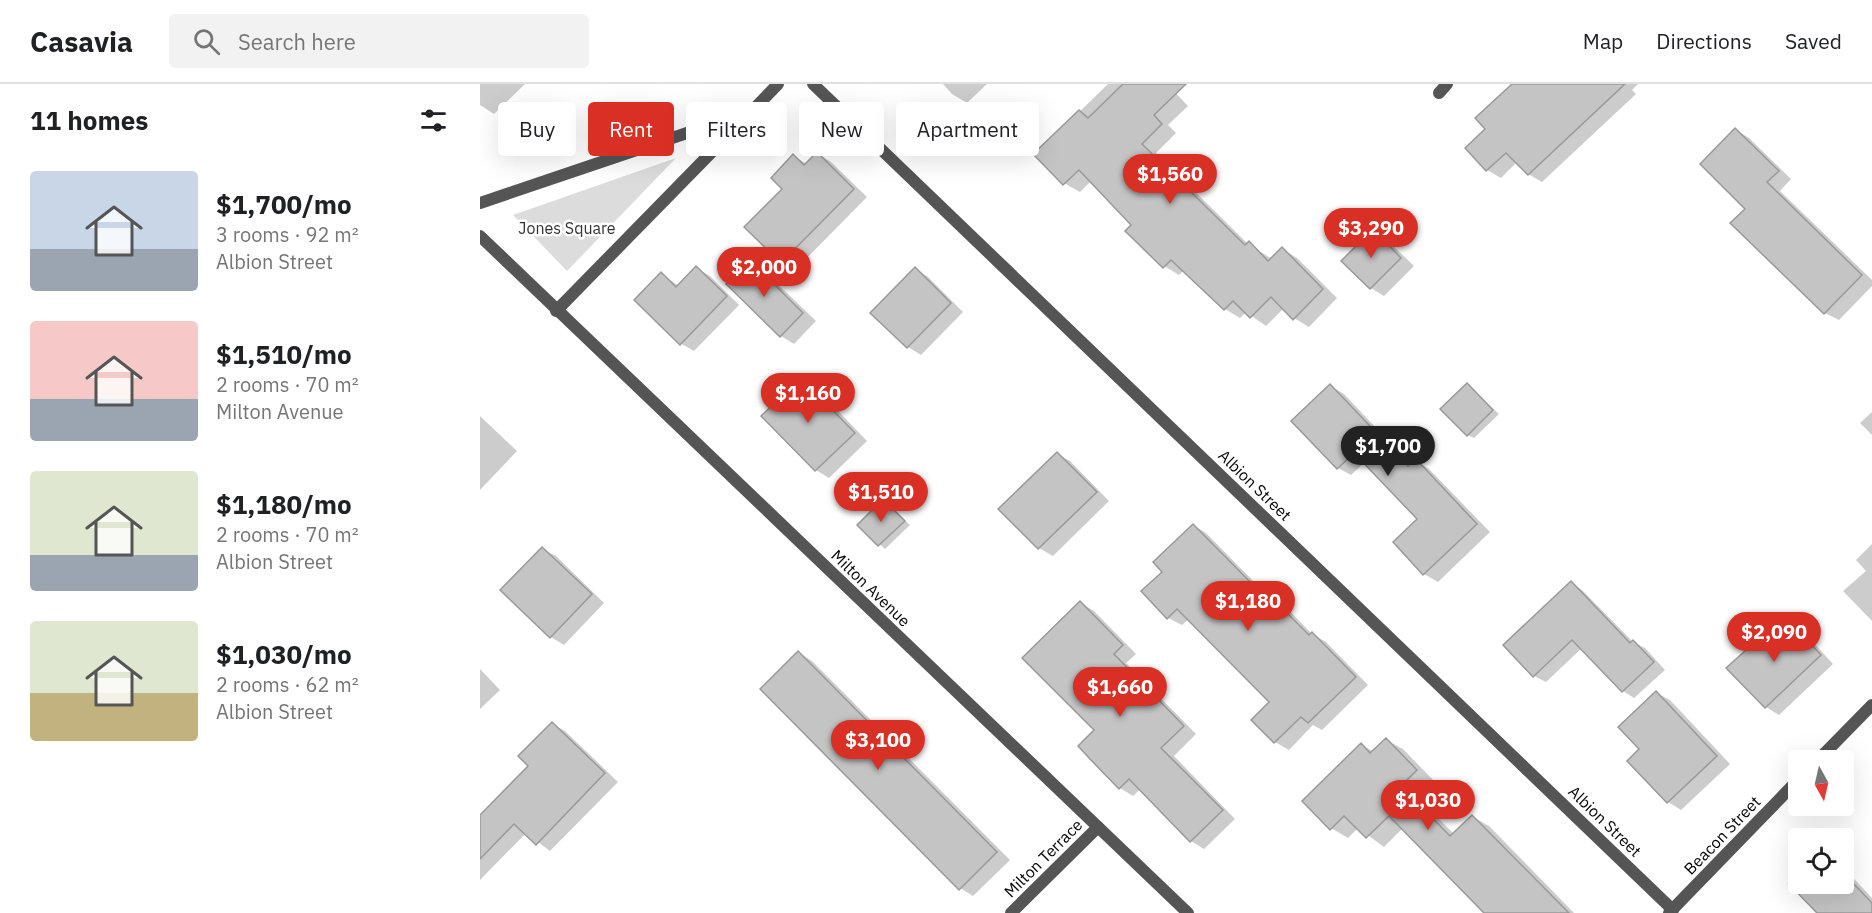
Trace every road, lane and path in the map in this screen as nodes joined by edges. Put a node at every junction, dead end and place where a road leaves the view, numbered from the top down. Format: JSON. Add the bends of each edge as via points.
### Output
{"nodes":[{"id":1,"x":778,"y":84,"type":"edge"},
{"id":2,"x":813,"y":84,"type":"edge"},
{"id":3,"x":761,"y":102,"type":"edge"},
{"id":4,"x":686,"y":133,"type":"edge"},
{"id":5,"x":708,"y":156,"type":"edge"},
{"id":6,"x":480,"y":203,"type":"edge"},
{"id":7,"x":480,"y":236,"type":"edge"},
{"id":8,"x":556,"y":311,"type":"junction"},
{"id":9,"x":1872,"y":705,"type":"edge"},
{"id":10,"x":1828,"y":750,"type":"edge"},
{"id":11,"x":1788,"y":790,"type":"edge"},
{"id":12,"x":1098,"y":827,"type":"junction"},
{"id":13,"x":1671,"y":911,"type":"edge"},
{"id":14,"x":1011,"y":913,"type":"edge"},
{"id":15,"x":1188,"y":913,"type":"edge"}],
"edges":[{"from":1,"to":3,"type":"street"},
{"from":2,"to":13,"type":"street","name":"Albion Street"},
{"from":4,"to":6,"type":"street"},
{"from":5,"to":8,"type":"street"},
{"from":7,"to":8,"type":"street","name":"Milton Avenue"},
{"from":8,"to":12,"type":"street","name":"Milton Avenue"},
{"from":9,"to":10,"type":"street"},
{"from":11,"to":13,"type":"street","name":"Beacon Street"},
{"from":12,"to":14,"type":"street","name":"Milton Terrace"},
{"from":12,"to":15,"type":"street","name":"Milton Avenue"}]}
